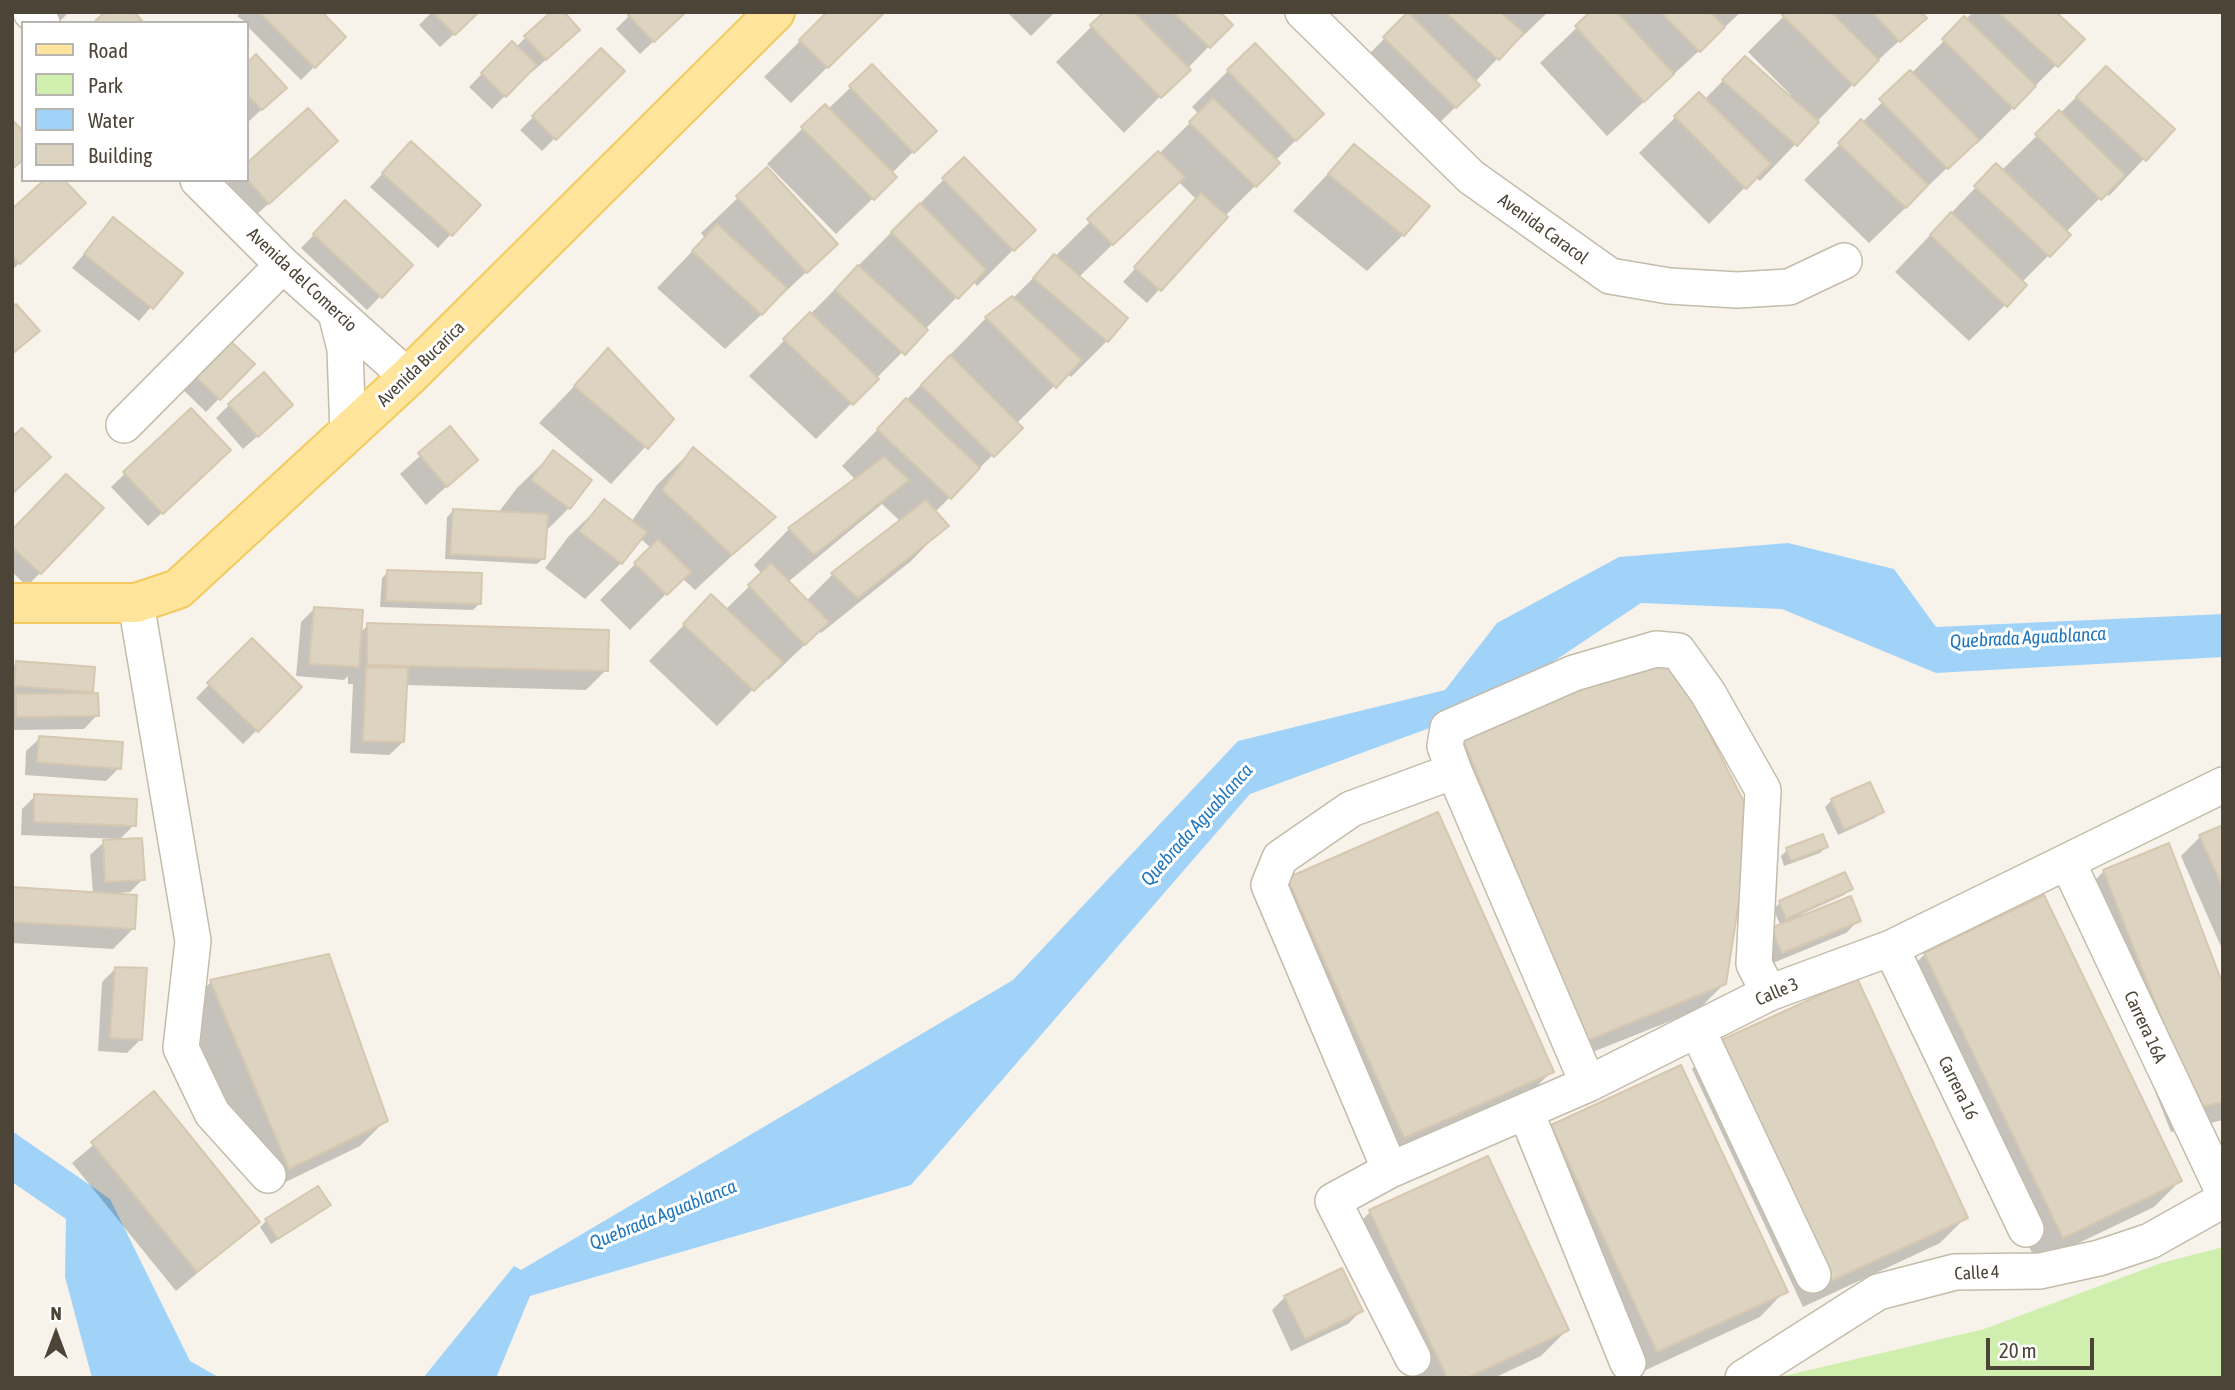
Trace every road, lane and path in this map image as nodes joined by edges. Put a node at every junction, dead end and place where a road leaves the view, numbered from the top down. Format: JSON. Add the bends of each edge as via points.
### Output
{"nodes":[{"id":1,"x":775,"y":12,"type":"edge"},
{"id":2,"x":1303,"y":12,"type":"edge"},
{"id":3,"x":200,"y":182,"type":"edge"},
{"id":4,"x":1844,"y":261,"type":"dead end"},
{"id":5,"x":283,"y":265,"type":"junction"},
{"id":6,"x":336,"y":313,"type":"junction"},
{"id":7,"x":408,"y":377,"type":"junction"},
{"id":8,"x":124,"y":425,"type":"dead end"},
{"id":9,"x":348,"y":433,"type":"junction"},
{"id":10,"x":12,"y":603,"type":"edge"},
{"id":11,"x":136,"y":603,"type":"junction"},
{"id":12,"x":1454,"y":771,"type":"junction"},
{"id":13,"x":2223,"y":785,"type":"edge"},
{"id":14,"x":2068,"y":863,"type":"junction"},
{"id":15,"x":1891,"y":948,"type":"junction"},
{"id":16,"x":1769,"y":993,"type":"junction"},
{"id":17,"x":1697,"y":1029,"type":"junction"},
{"id":18,"x":1588,"y":1084,"type":"junction"},
{"id":19,"x":1526,"y":1112,"type":"junction"},
{"id":20,"x":1390,"y":1170,"type":"junction"},
{"id":21,"x":268,"y":1175,"type":"dead end"},
{"id":22,"x":2223,"y":1191,"type":"edge"},
{"id":23,"x":2223,"y":1200,"type":"edge"},
{"id":24,"x":2026,"y":1229,"type":"dead end"},
{"id":25,"x":1813,"y":1275,"type":"dead end"},
{"id":26,"x":1413,"y":1358,"type":"dead end"},
{"id":27,"x":1628,"y":1363,"type":"dead end"},
{"id":28,"x":1743,"y":1378,"type":"edge"}],
"edges":[{"from":1,"to":7,"type":"main road","name":"Avenida Bucarica"},
{"from":2,"to":4,"type":"street","name":"Avenida Caracol","via":[[1471,177],[1610,276],[1669,286],[1789,287]]},
{"from":3,"to":5,"type":"street","name":"Avenida del Comercio"},
{"from":5,"to":6,"type":"street","name":"Avenida del Comercio"},
{"from":5,"to":8,"type":"street"},
{"from":6,"to":7,"type":"street","name":"Avenida del Comercio"},
{"from":6,"to":9,"type":"street","via":[[345,349]]},
{"from":7,"to":9,"type":"main road","name":"Avenida Bucarica"},
{"from":9,"to":11,"type":"main road","name":"Avenida Bucarica","via":[[177,589]]},
{"from":10,"to":11,"type":"main road","name":"Avenida Bucarica"},
{"from":11,"to":21,"type":"street","via":[[193,942],[181,1048],[212,1113]]},
{"from":12,"to":16,"type":"street","via":[[1445,746],[1448,728],[1574,673],[1656,649],[1678,651],[1763,790],[1754,964]]},
{"from":12,"to":18,"type":"street"},
{"from":12,"to":20,"type":"street","via":[[1350,809],[1280,858],[1269,885]]},
{"from":13,"to":14,"type":"street","name":"Calle 3"},
{"from":14,"to":15,"type":"street","name":"Calle 3"},
{"from":14,"to":22,"type":"street","name":"Carrera 16A"},
{"from":15,"to":16,"type":"street","name":"Calle 3"},
{"from":15,"to":24,"type":"street","name":"Carrera 16"},
{"from":16,"to":17,"type":"street","name":"Calle 3"},
{"from":17,"to":18,"type":"street","name":"Calle 3"},
{"from":17,"to":25,"type":"street"},
{"from":18,"to":19,"type":"street","name":"Calle 3"},
{"from":19,"to":20,"type":"street","name":"Calle 3"},
{"from":19,"to":27,"type":"street"},
{"from":20,"to":26,"type":"street","name":"Calle 3","via":[[1333,1201]]},
{"from":23,"to":28,"type":"street","name":"Calle 4","via":[[2150,1241],[2099,1258],[2040,1271],[1955,1272],[1878,1292]]}]}
